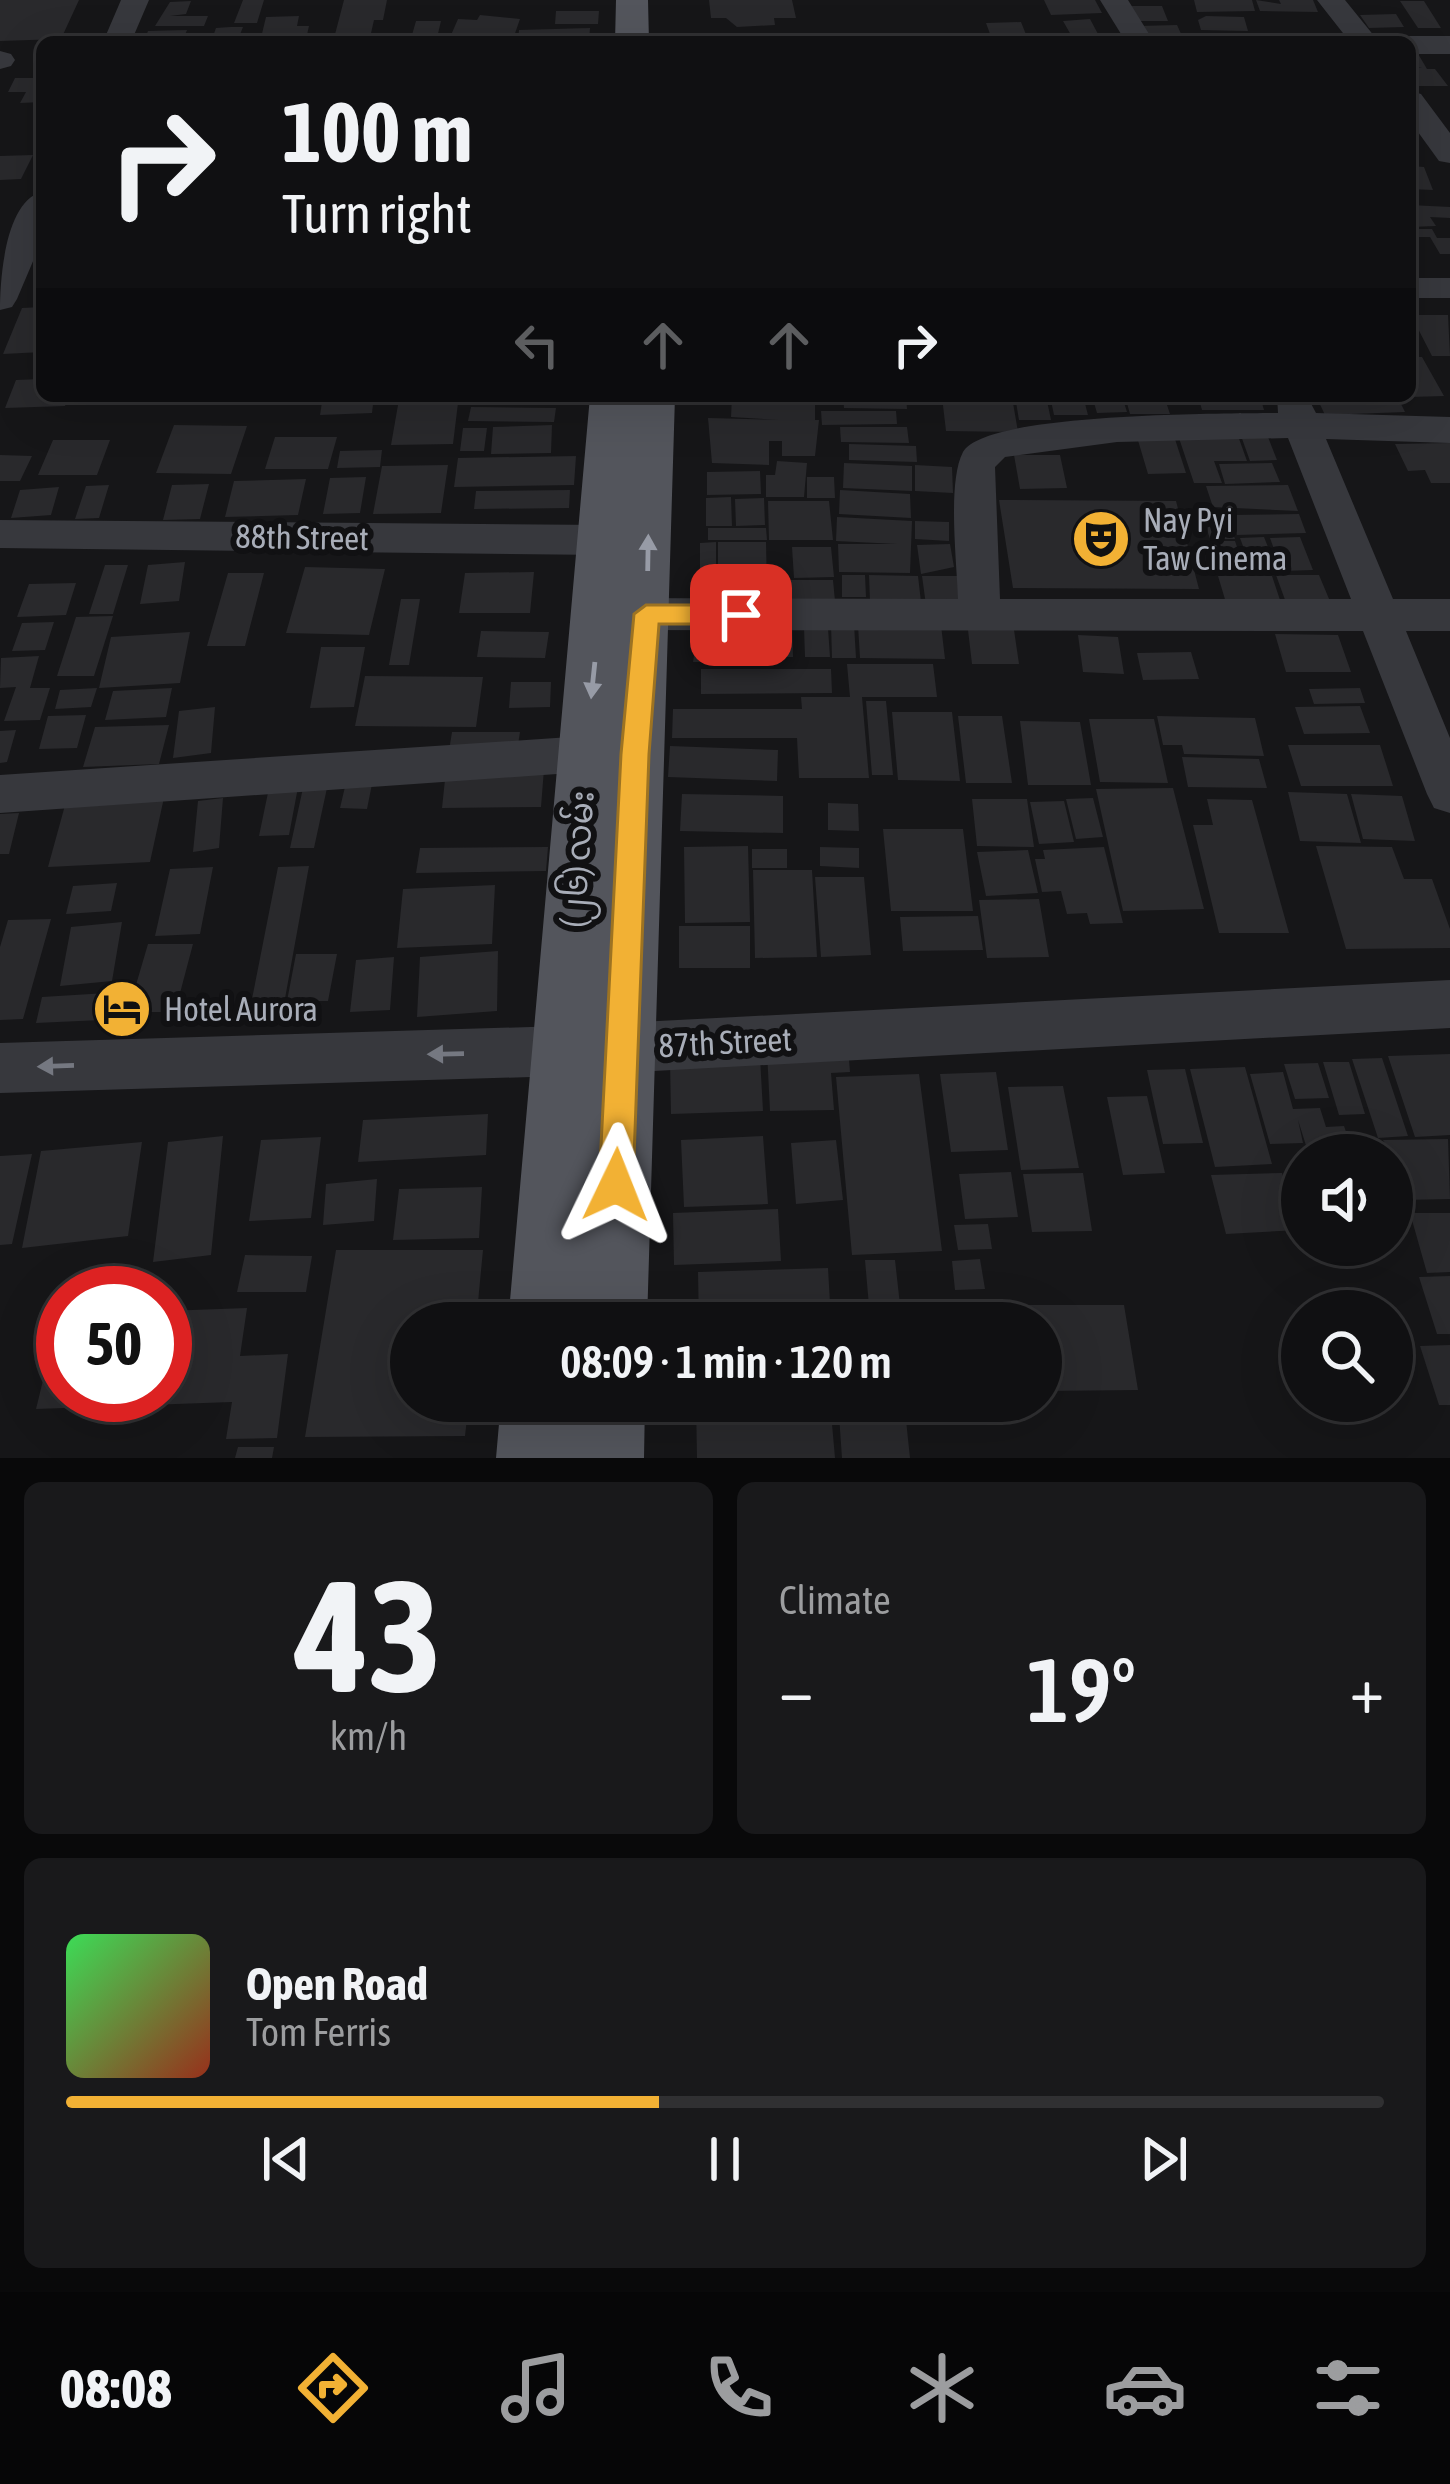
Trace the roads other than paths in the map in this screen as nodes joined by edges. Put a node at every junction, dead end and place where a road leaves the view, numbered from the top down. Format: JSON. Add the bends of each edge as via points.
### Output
{"nodes":[{"id":1,"x":135,"y":0,"type":"edge"},
{"id":2,"x":632,"y":0,"type":"edge"},
{"id":3,"x":663,"y":0,"type":"edge"},
{"id":4,"x":1114,"y":0,"type":"edge"},
{"id":5,"x":1331,"y":0,"type":"edge"},
{"id":6,"x":120,"y":36,"type":"edge"},
{"id":7,"x":632,"y":36,"type":"edge"},
{"id":8,"x":663,"y":36,"type":"edge"},
{"id":9,"x":1135,"y":36,"type":"edge"},
{"id":10,"x":1360,"y":36,"type":"edge"},
{"id":11,"x":1416,"y":45,"type":"edge"},
{"id":12,"x":1450,"y":45,"type":"edge"},
{"id":13,"x":1416,"y":108,"type":"edge"},
{"id":14,"x":1450,"y":154,"type":"edge"},
{"id":15,"x":36,"y":216,"type":"edge"},
{"id":16,"x":1416,"y":288,"type":"edge"},
{"id":17,"x":1450,"y":288,"type":"edge"},
{"id":18,"x":0,"y":299,"type":"edge"},
{"id":19,"x":613,"y":402,"type":"edge"},
{"id":20,"x":652,"y":402,"type":"edge"},
{"id":21,"x":1295,"y":411,"type":"edge"},
{"id":22,"x":1450,"y":430,"type":"edge"},
{"id":23,"x":0,"y":534,"type":"edge"},
{"id":24,"x":604,"y":540,"type":"junction"},
{"id":25,"x":623,"y":614,"type":"junction"},
{"id":26,"x":1450,"y":615,"type":"edge"},
{"id":27,"x":979,"y":616,"type":"junction"},
{"id":28,"x":1380,"y":616,"type":"junction"},
{"id":29,"x":585,"y":754,"type":"junction"},
{"id":30,"x":0,"y":794,"type":"edge"},
{"id":31,"x":1450,"y":794,"type":"edge"},
{"id":32,"x":1450,"y":1004,"type":"edge"},
{"id":33,"x":591,"y":1049,"type":"junction"},
{"id":34,"x":0,"y":1068,"type":"edge"},
{"id":35,"x":548,"y":1302,"type":"edge"},
{"id":36,"x":609,"y":1302,"type":"edge"},
{"id":37,"x":537,"y":1422,"type":"edge"},
{"id":38,"x":607,"y":1422,"type":"edge"},
{"id":39,"x":534,"y":1458,"type":"edge"},
{"id":40,"x":606,"y":1458,"type":"edge"}],
"edges":[{"from":1,"to":6,"type":"street"},
{"from":2,"to":7,"type":"main road"},
{"from":3,"to":8,"type":"main road"},
{"from":4,"to":9,"type":"street"},
{"from":5,"to":10,"type":"street"},
{"from":11,"to":12,"type":"street"},
{"from":13,"to":14,"type":"street"},
{"from":15,"to":18,"type":"street"},
{"from":16,"to":17,"type":"street"},
{"from":19,"to":24,"type":"main road","name":"(၂၆) လမ်း"},
{"from":25,"to":20,"type":"main road","name":"(၂၆) လမ်း","one_way":true},
{"from":21,"to":22,"type":"street"},
{"from":21,"to":27,"type":"street","via":[[1015,439],[987,449],[976,467]]},
{"from":21,"to":28,"type":"street"},
{"from":23,"to":24,"type":"street","name":"88th Street"},
{"from":24,"to":25,"type":"main road","name":"(၂၆) လမ်း"},
{"from":25,"to":27,"type":"street"},
{"from":25,"to":29,"type":"main road","name":"(၂၆) လမ်း","one_way":true},
{"from":25,"to":33,"type":"main road","name":"(၂၆) လမ်း"},
{"from":26,"to":28,"type":"street"},
{"from":27,"to":28,"type":"street"},
{"from":28,"to":31,"type":"street"},
{"from":29,"to":30,"type":"street"},
{"from":29,"to":33,"type":"main road","name":"(၂၆) လမ်း"},
{"from":32,"to":33,"type":"street","name":"87th Street"},
{"from":33,"to":34,"type":"street","name":"87th Street","one_way":true},
{"from":33,"to":35,"type":"main road","name":"(၂၆) လမ်း"},
{"from":33,"to":36,"type":"main road","name":"(၂၆) လမ်း"},
{"from":37,"to":39,"type":"main road"},
{"from":38,"to":40,"type":"main road"}]}
